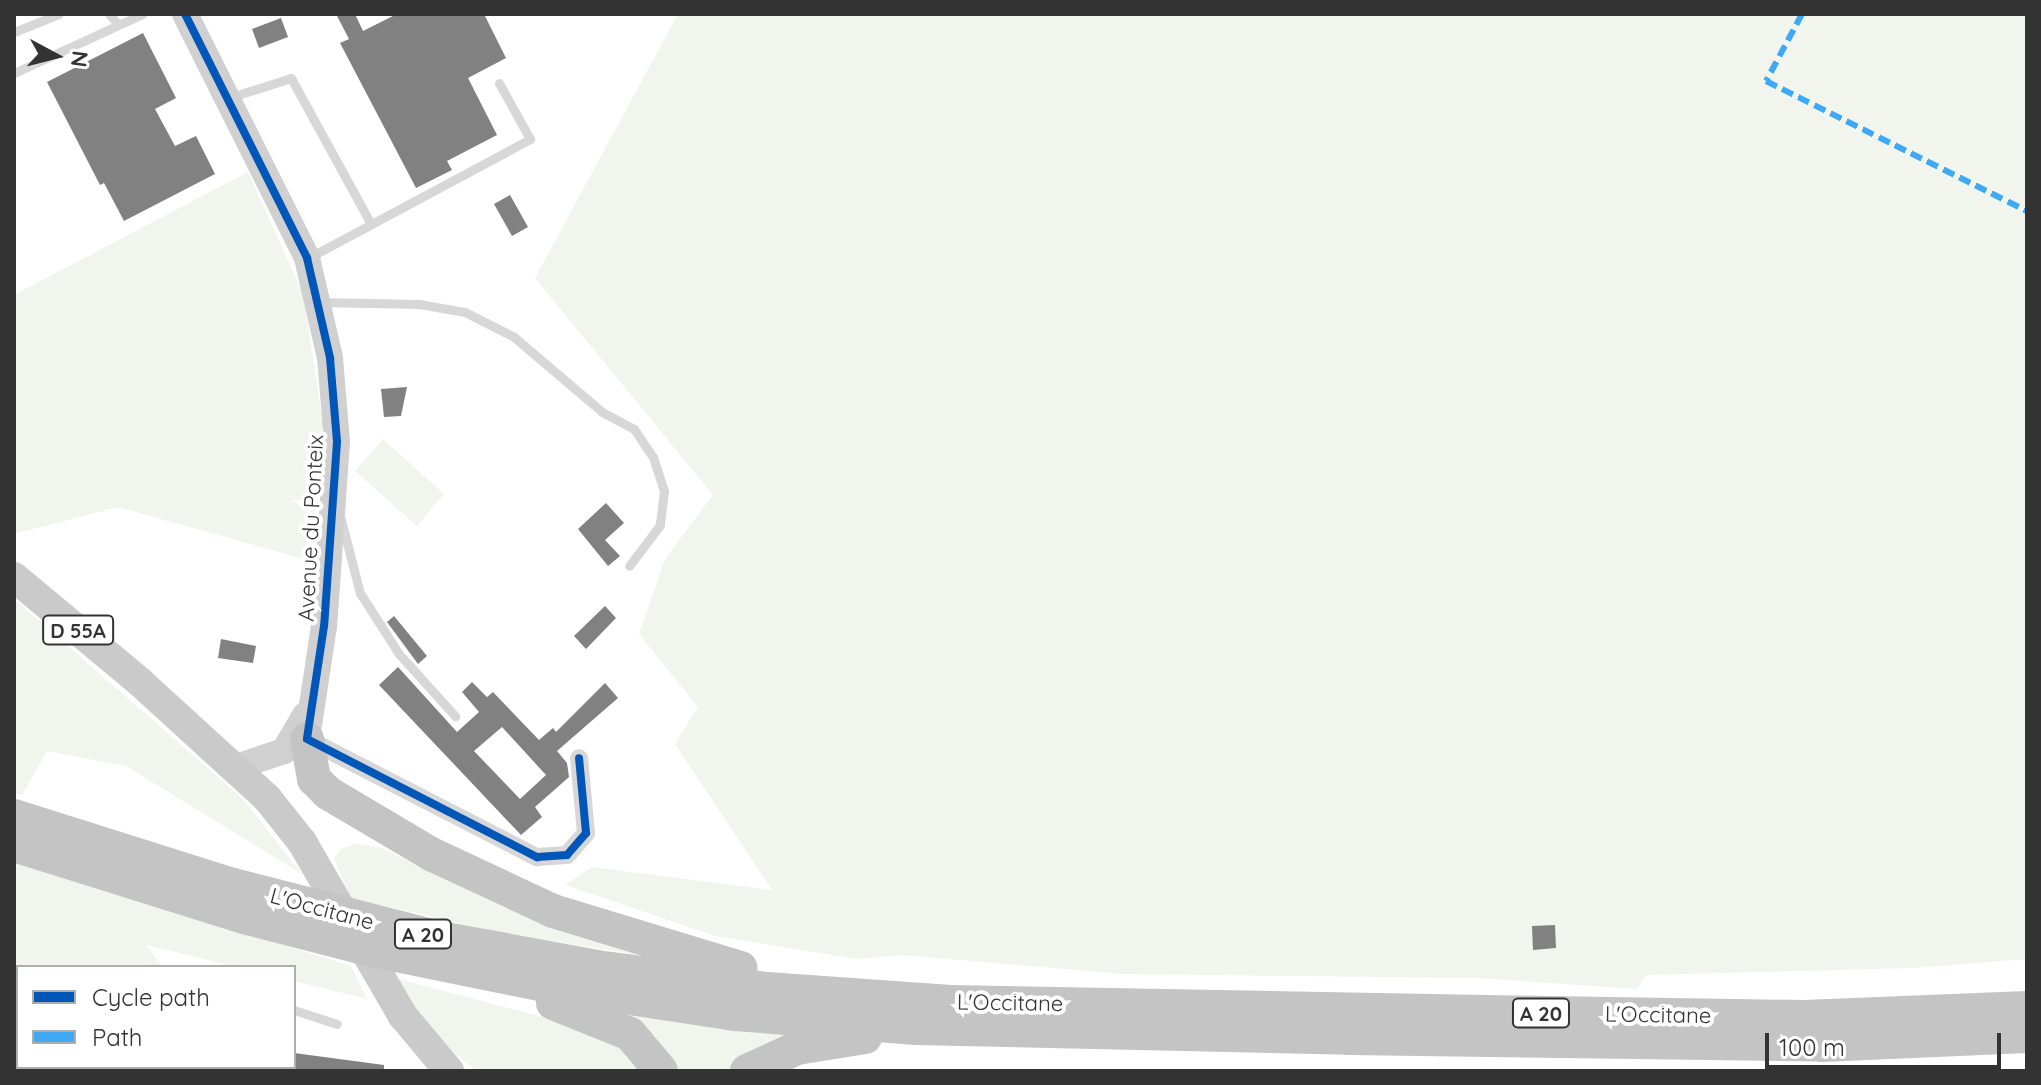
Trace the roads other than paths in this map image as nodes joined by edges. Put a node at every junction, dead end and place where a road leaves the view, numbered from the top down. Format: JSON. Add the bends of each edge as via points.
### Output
{"nodes":[{"id":1,"x":59,"y":14,"type":"edge"},
{"id":2,"x":109,"y":14,"type":"edge"},
{"id":3,"x":142,"y":14,"type":"edge"},
{"id":4,"x":188,"y":15,"type":"edge"},
{"id":5,"x":117,"y":23,"type":"junction"},
{"id":6,"x":14,"y":32,"type":"edge"},
{"id":7,"x":14,"y":73,"type":"edge"},
{"id":8,"x":499,"y":83,"type":"dead end"},
{"id":9,"x":226,"y":98,"type":"junction"},
{"id":10,"x":371,"y":224,"type":"junction"},
{"id":11,"x":307,"y":258,"type":"junction"},
{"id":12,"x":319,"y":302,"type":"junction"},
{"id":13,"x":333,"y":498,"type":"junction"},
{"id":14,"x":629,"y":566,"type":"dead end"},
{"id":15,"x":14,"y":577,"type":"edge"},
{"id":16,"x":316,"y":690,"type":"junction"},
{"id":17,"x":455,"y":716,"type":"dead end"},
{"id":18,"x":307,"y":739,"type":"junction"},
{"id":19,"x":579,"y":758,"type":"dead end"},
{"id":20,"x":236,"y":767,"type":"junction"},
{"id":21,"x":14,"y":816,"type":"edge"},
{"id":22,"x":14,"y":845,"type":"edge"},
{"id":23,"x":468,"y":971,"type":"junction"},
{"id":24,"x":845,"y":994,"type":"junction"},
{"id":25,"x":2027,"y":1008,"type":"edge"},
{"id":26,"x":296,"y":1011,"type":"edge"},
{"id":27,"x":337,"y":1024,"type":"dead end"},
{"id":28,"x":916,"y":1028,"type":"junction"},
{"id":29,"x":2027,"y":1036,"type":"edge"},
{"id":30,"x":449,"y":1071,"type":"edge"},
{"id":31,"x":661,"y":1071,"type":"edge"},
{"id":32,"x":747,"y":1071,"type":"edge"}],
"edges":[{"from":1,"to":6,"type":"lane"},
{"from":2,"to":5,"type":"lane"},
{"from":3,"to":5,"type":"lane"},
{"from":4,"to":9,"type":"street","name":"Avenue du Ponteix"},
{"from":5,"to":7,"type":"lane"},
{"from":8,"to":10,"type":"lane","via":[[530,139]]},
{"from":9,"to":10,"type":"lane","via":[[291,78]]},
{"from":9,"to":11,"type":"street","name":"Avenue du Ponteix"},
{"from":10,"to":11,"type":"lane"},
{"from":11,"to":12,"type":"street","name":"Avenue du Ponteix"},
{"from":12,"to":13,"type":"street","name":"Avenue du Ponteix","via":[[337,442]]},
{"from":12,"to":14,"type":"lane","via":[[419,304],[465,312],[514,337],[602,412],[634,429],[653,457],[664,491],[660,525]]},
{"from":13,"to":16,"type":"street","name":"Avenue du Ponteix"},
{"from":13,"to":17,"type":"lane","via":[[347,527],[360,593],[399,654]]},
{"from":15,"to":20,"type":"main road","number":"D 55A"},
{"from":16,"to":18,"type":"street","name":"Avenue du Ponteix"},
{"from":16,"to":20,"type":"street","via":[[284,751]]},
{"from":18,"to":19,"type":"street","via":[[537,857],[567,855],[586,833]]},
{"from":18,"to":24,"type":"highway","via":[[314,779],[328,793],[431,854],[553,911],[728,966],[820,980]]},
{"from":20,"to":30,"type":"main road","number":"D 55A","via":[[303,845],[399,1010]]},
{"from":21,"to":24,"type":"highway","name":"L'Occitane","number":"A 20","via":[[262,894],[435,937],[683,979]]},
{"from":22,"to":23,"type":"highway","name":"L'Occitane","number":"A 20","via":[[257,921]]},
{"from":23,"to":28,"type":"highway","name":"L'Occitane","number":"A 20","via":[[735,1014]]},
{"from":23,"to":31,"type":"highway","via":[[496,988],[611,1024],[643,1045]]},
{"from":24,"to":25,"type":"highway","name":"L'Occitane","number":"A 20","via":[[966,1002],[1804,1017]]},
{"from":26,"to":27,"type":"lane"},
{"from":28,"to":29,"type":"highway","name":"L'Occitane","number":"A 20","via":[[1822,1045]]},
{"from":28,"to":32,"type":"highway","via":[[797,1048]]}]}
